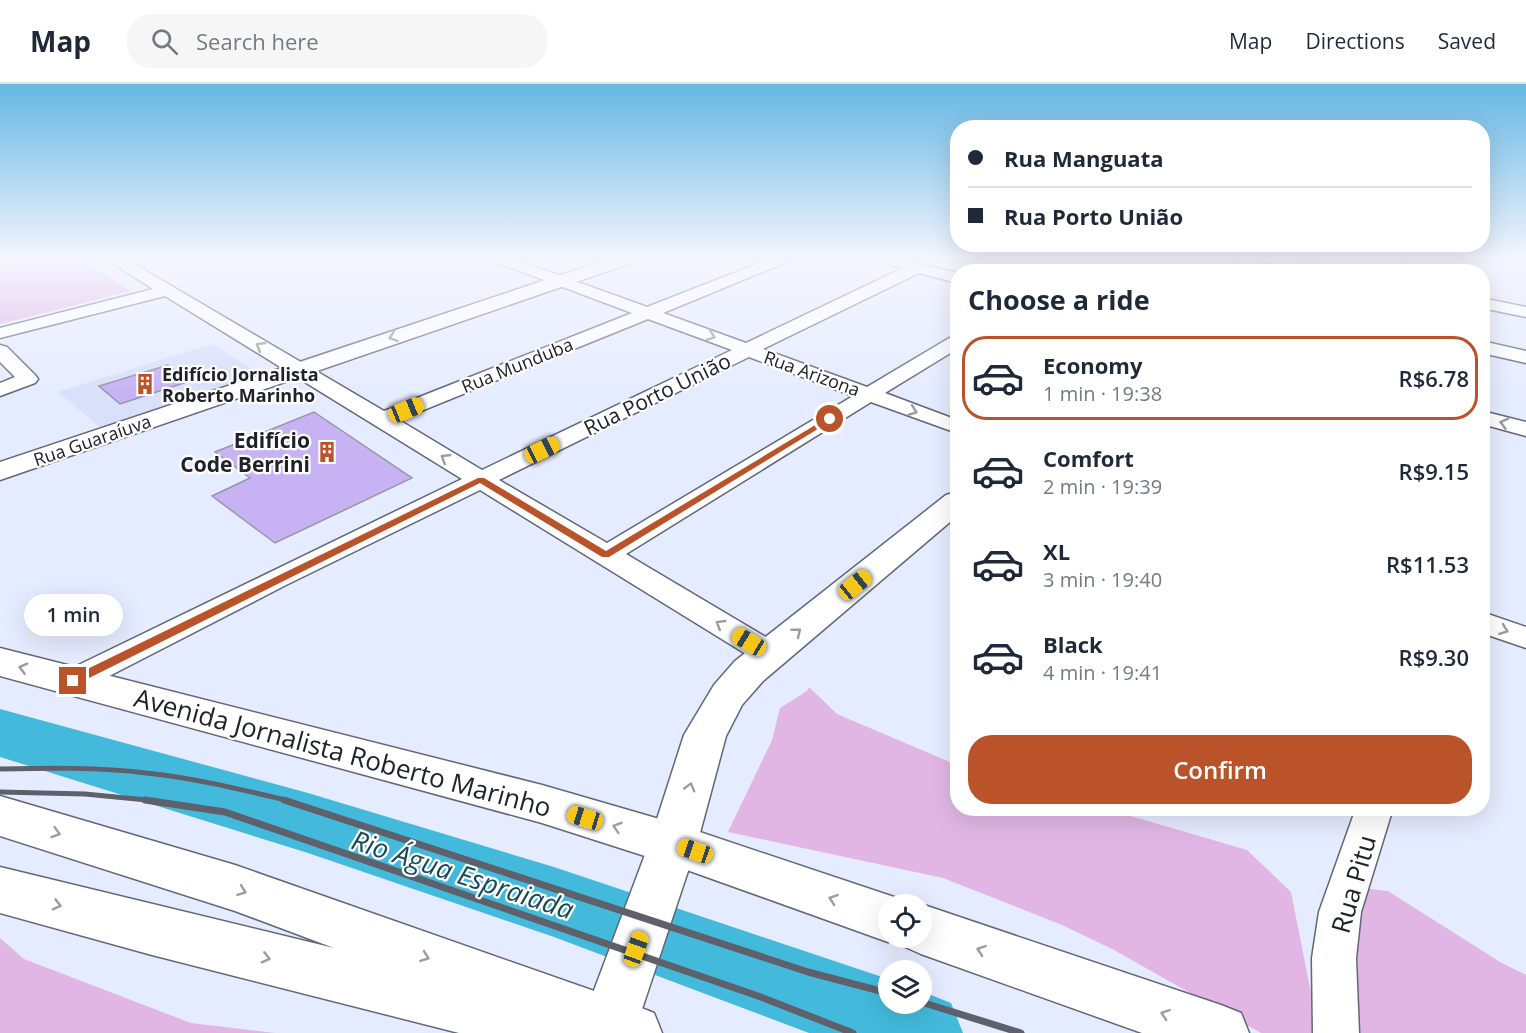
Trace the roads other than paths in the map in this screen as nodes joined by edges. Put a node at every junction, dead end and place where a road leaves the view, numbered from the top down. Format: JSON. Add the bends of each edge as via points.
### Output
{"nodes":[{"id":1,"x":119,"y":302,"type":"edge"},
{"id":2,"x":188,"y":302,"type":"edge"},
{"id":3,"x":498,"y":302,"type":"edge"},
{"id":4,"x":619,"y":302,"type":"edge"},
{"id":5,"x":674,"y":302,"type":"edge"},
{"id":6,"x":846,"y":302,"type":"edge"},
{"id":7,"x":1490,"y":305,"type":"edge"},
{"id":8,"x":1526,"y":312,"type":"edge"},
{"id":9,"x":648,"y":313,"type":"junction"},
{"id":10,"x":0,"y":333,"type":"edge"},
{"id":11,"x":950,"y":345,"type":"edge"},
{"id":12,"x":1490,"y":349,"type":"edge"},
{"id":13,"x":749,"y":350,"type":"junction"},
{"id":14,"x":0,"y":351,"type":"edge"},
{"id":15,"x":1526,"y":357,"type":"edge"},
{"id":16,"x":299,"y":369,"type":"junction"},
{"id":17,"x":0,"y":390,"type":"edge"},
{"id":18,"x":871,"y":395,"type":"junction"},
{"id":19,"x":384,"y":419,"type":"junction"},
{"id":20,"x":1490,"y":419,"type":"edge"},
{"id":21,"x":950,"y":424,"type":"edge"},
{"id":22,"x":1526,"y":429,"type":"edge"},
{"id":23,"x":0,"y":471,"type":"edge"},
{"id":24,"x":481,"y":480,"type":"junction"},
{"id":25,"x":950,"y":507,"type":"edge"},
{"id":26,"x":606,"y":555,"type":"junction"},
{"id":27,"x":1490,"y":625,"type":"edge"},
{"id":28,"x":1526,"y":638,"type":"edge"},
{"id":29,"x":770,"y":654,"type":"junction"},
{"id":30,"x":0,"y":662,"type":"edge"},
{"id":31,"x":73,"y":681,"type":"junction"},
{"id":32,"x":0,"y":816,"type":"edge"},
{"id":33,"x":1372,"y":816,"type":"edge"},
{"id":34,"x":666,"y":864,"type":"junction"},
{"id":35,"x":0,"y":890,"type":"edge"},
{"id":36,"x":878,"y":916,"type":"edge"},
{"id":37,"x":932,"y":933,"type":"edge"},
{"id":38,"x":616,"y":1030,"type":"edge"},
{"id":39,"x":1221,"y":1033,"type":"edge"},
{"id":40,"x":1336,"y":1033,"type":"edge"}],
"edges":[{"from":1,"to":10,"type":"street"},
{"from":16,"to":2,"type":"street","one_way":true},
{"from":3,"to":16,"type":"main road","name":"Rua Guaraíuva","one_way":true},
{"from":4,"to":9,"type":"street","name":"Rua Arizona"},
{"from":5,"to":9,"type":"street","name":"Rua Munduba"},
{"from":6,"to":13,"type":"street","name":"Rua Porto União"},
{"from":7,"to":8,"type":"street"},
{"from":9,"to":13,"type":"street","name":"Rua Arizona","one_way":true},
{"from":9,"to":19,"type":"street","name":"Rua Munduba"},
{"from":11,"to":18,"type":"street"},
{"from":12,"to":15,"type":"street"},
{"from":13,"to":18,"type":"street","name":"Rua Arizona"},
{"from":13,"to":24,"type":"street","name":"Rua Porto União"},
{"from":14,"to":17,"type":"street","via":[[28,379]]},
{"from":16,"to":19,"type":"street"},
{"from":16,"to":23,"type":"main road","name":"Rua Guaraíuva"},
{"from":18,"to":21,"type":"street","name":"Rua Arizona","one_way":true},
{"from":18,"to":26,"type":"street"},
{"from":24,"to":19,"type":"street","one_way":true},
{"from":22,"to":20,"type":"street","one_way":true},
{"from":24,"to":26,"type":"street"},
{"from":24,"to":31,"type":"street","name":"Rua Porto União"},
{"from":29,"to":25,"type":"main road","one_way":true},
{"from":29,"to":26,"type":"street","one_way":true},
{"from":27,"to":28,"type":"street","one_way":true},
{"from":34,"to":29,"type":"main road","one_way":true,"via":[[705,735],[728,695]]},
{"from":31,"to":30,"type":"main road","name":"Avenida Jornalista Roberto Marinho","one_way":true},
{"from":34,"to":31,"type":"main road","name":"Avenida Jornalista Roberto Marinho","one_way":true,"via":[[542,804]]},
{"from":32,"to":38,"type":"main road","one_way":true,"via":[[235,888]]},
{"from":33,"to":40,"type":"street","name":"Rua Pitu","via":[[1340,912],[1334,958]]},
{"from":36,"to":34,"type":"main road","name":"Avenida Jornalista Roberto Marinho","one_way":true},
{"from":34,"to":38,"type":"main road","via":[[628,970]]},
{"from":35,"to":38,"type":"main road","one_way":true,"via":[[459,1005]]},
{"from":39,"to":37,"type":"main road","one_way":true}]}
